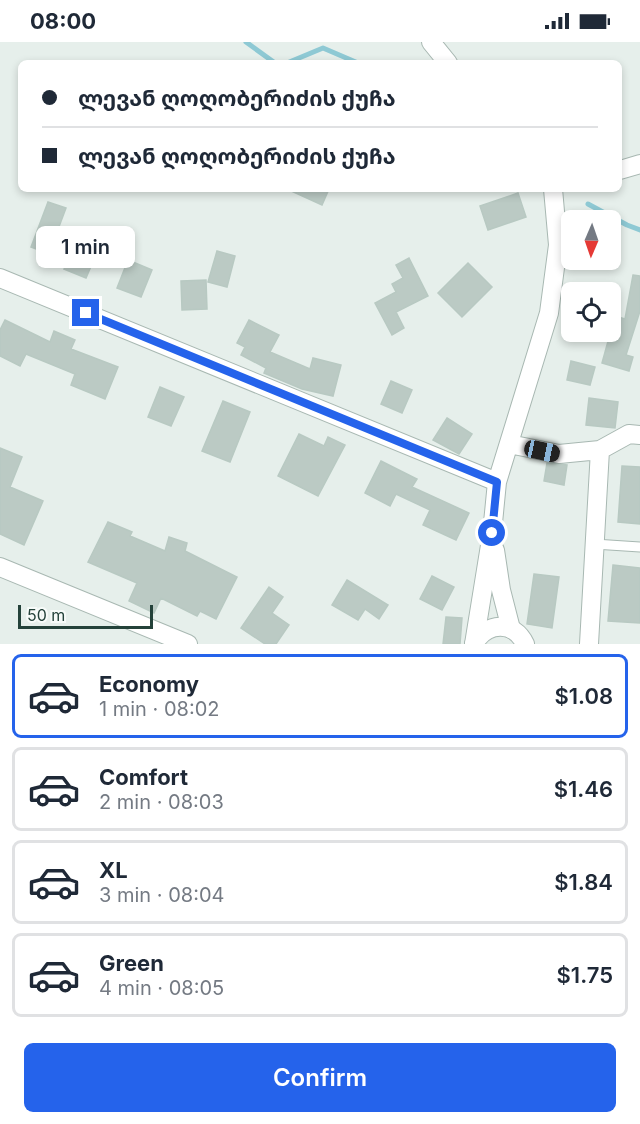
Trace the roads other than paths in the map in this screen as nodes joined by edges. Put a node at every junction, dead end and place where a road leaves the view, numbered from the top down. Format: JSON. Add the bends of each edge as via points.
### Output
{"nodes":[{"id":1,"x":431,"y":42,"type":"edge"},
{"id":2,"x":446,"y":60,"type":"edge"},
{"id":3,"x":640,"y":164,"type":"edge"},
{"id":4,"x":622,"y":169,"type":"edge"},
{"id":5,"x":552,"y":192,"type":"edge"},
{"id":6,"x":0,"y":278,"type":"edge"},
{"id":7,"x":640,"y":435,"type":"edge"},
{"id":8,"x":508,"y":444,"type":"junction"},
{"id":9,"x":600,"y":450,"type":"junction"},
{"id":10,"x":497,"y":482,"type":"junction"},
{"id":11,"x":492,"y":533,"type":"junction"},
{"id":12,"x":594,"y":544,"type":"junction"},
{"id":13,"x":640,"y":548,"type":"edge"},
{"id":14,"x":0,"y":567,"type":"edge"},
{"id":15,"x":523,"y":639,"type":"edge"},
{"id":16,"x":182,"y":643,"type":"edge"},
{"id":17,"x":474,"y":644,"type":"edge"},
{"id":18,"x":589,"y":644,"type":"edge"}],
"edges":[{"from":1,"to":2,"type":"street"},
{"from":3,"to":4,"type":"street"},
{"from":5,"to":8,"type":"street","via":[[558,245],[549,313]]},
{"from":6,"to":10,"type":"street"},
{"from":7,"to":9,"type":"street","via":[[629,434]]},
{"from":8,"to":9,"type":"street","via":[[559,454]]},
{"from":8,"to":10,"type":"street"},
{"from":9,"to":12,"type":"street"},
{"from":10,"to":11,"type":"street"},
{"from":11,"to":15,"type":"street","via":[[501,590]]},
{"from":11,"to":17,"type":"street"},
{"from":12,"to":13,"type":"lane"},
{"from":12,"to":18,"type":"street"},
{"from":14,"to":16,"type":"street"},
{"from":15,"to":17,"type":"street","via":[[493,627],[478,636]]}]}
